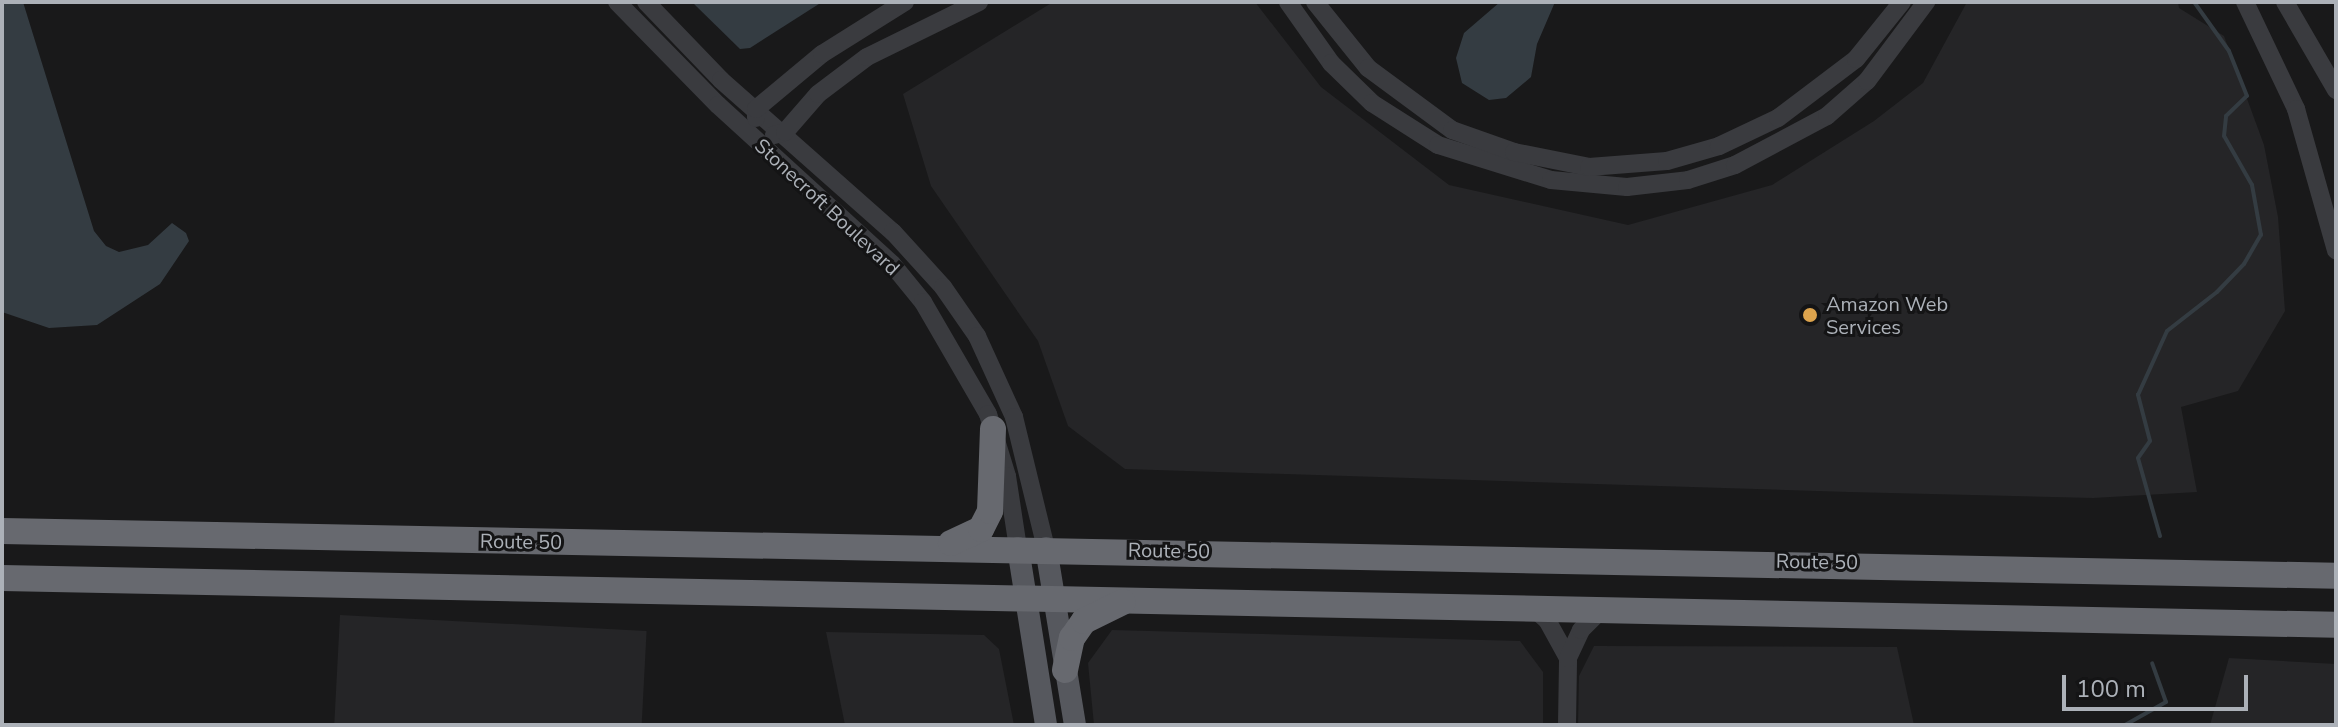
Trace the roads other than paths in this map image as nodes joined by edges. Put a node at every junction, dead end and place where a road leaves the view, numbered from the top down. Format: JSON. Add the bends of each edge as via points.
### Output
{"nodes":[{"id":1,"x":617,"y":2,"type":"edge"},
{"id":2,"x":646,"y":2,"type":"edge"},
{"id":3,"x":905,"y":2,"type":"edge"},
{"id":4,"x":979,"y":2,"type":"edge"},
{"id":5,"x":1288,"y":2,"type":"edge"},
{"id":6,"x":1315,"y":2,"type":"edge"},
{"id":7,"x":1902,"y":2,"type":"edge"},
{"id":8,"x":1926,"y":2,"type":"edge"},
{"id":9,"x":2245,"y":2,"type":"edge"},
{"id":10,"x":2285,"y":2,"type":"edge"},
{"id":11,"x":2336,"y":90,"type":"edge"},
{"id":12,"x":756,"y":109,"type":"junction"},
{"id":13,"x":785,"y":132,"type":"junction"},
{"id":14,"x":756,"y":141,"type":"junction"},
{"id":15,"x":2336,"y":250,"type":"edge"},
{"id":16,"x":993,"y":429,"type":"junction"},
{"id":17,"x":2,"y":531,"type":"edge"},
{"id":18,"x":942,"y":546,"type":"junction"},
{"id":19,"x":1018,"y":548,"type":"junction"},
{"id":20,"x":1046,"y":548,"type":"junction"},
{"id":21,"x":2336,"y":576,"type":"edge"},
{"id":22,"x":2,"y":578,"type":"edge"},
{"id":23,"x":1022,"y":597,"type":"junction"},
{"id":24,"x":1053,"y":598,"type":"junction"},
{"id":25,"x":1126,"y":600,"type":"junction"},
{"id":26,"x":1532,"y":607,"type":"junction"},
{"id":27,"x":1604,"y":608,"type":"junction"},
{"id":28,"x":2336,"y":625,"type":"edge"},
{"id":29,"x":1568,"y":658,"type":"junction"},
{"id":30,"x":1065,"y":670,"type":"junction"},
{"id":31,"x":1046,"y":725,"type":"edge"},
{"id":32,"x":1075,"y":725,"type":"edge"},
{"id":33,"x":1567,"y":725,"type":"edge"}],
"edges":[{"from":1,"to":14,"type":"street","name":"Stonecroft Boulevard"},
{"from":2,"to":12,"type":"street","name":"Stonecroft Boulevard"},
{"from":3,"to":12,"type":"street","via":[[822,54]]},
{"from":4,"to":13,"type":"street","via":[[867,57],[818,94]]},
{"from":5,"to":8,"type":"street","via":[[1341,73],[1382,110],[1438,145],[1551,180],[1627,187],[1673,183],[1735,165],[1827,116],[1867,81]]},
{"from":6,"to":7,"type":"street","via":[[1368,68],[1452,130],[1514,152],[1589,167],[1667,161],[1768,124],[1838,76]]},
{"from":9,"to":15,"type":"street","via":[[2296,109]]},
{"from":10,"to":11,"type":"street"},
{"from":12,"to":13,"type":"street","name":"Stonecroft Boulevard"},
{"from":12,"to":14,"type":"street"},
{"from":13,"to":14,"type":"street"},
{"from":13,"to":20,"type":"street","name":"Stonecroft Boulevard","via":[[918,256],[977,336],[1014,417]]},
{"from":14,"to":16,"type":"street","name":"Stonecroft Boulevard","via":[[892,264],[952,344]]},
{"from":16,"to":18,"type":"highway","via":[[990,511],[981,529]]},
{"from":16,"to":19,"type":"street","name":"Stonecroft Boulevard"},
{"from":17,"to":18,"type":"highway","name":"Route 50"},
{"from":18,"to":19,"type":"highway","name":"Route 50"},
{"from":19,"to":20,"type":"highway","name":"Route 50"},
{"from":19,"to":23,"type":"main road","name":"Stonecroft Boulevard"},
{"from":20,"to":21,"type":"highway","name":"Route 50"},
{"from":20,"to":24,"type":"main road","name":"Stonecroft Boulevard"},
{"from":22,"to":23,"type":"highway"},
{"from":23,"to":24,"type":"highway"},
{"from":23,"to":31,"type":"main road","name":"Stonecroft Boulevard"},
{"from":24,"to":25,"type":"highway"},
{"from":24,"to":30,"type":"main road","name":"Stonecroft Boulevard"},
{"from":25,"to":26,"type":"highway"},
{"from":25,"to":30,"type":"highway","via":[[1084,621],[1072,638]]},
{"from":26,"to":27,"type":"highway"},
{"from":26,"to":29,"type":"street","via":[[1547,620]]},
{"from":27,"to":28,"type":"highway"},
{"from":27,"to":29,"type":"street","via":[[1581,630]]},
{"from":29,"to":33,"type":"street"},
{"from":30,"to":32,"type":"main road","name":"Stonecroft Boulevard"}]}
